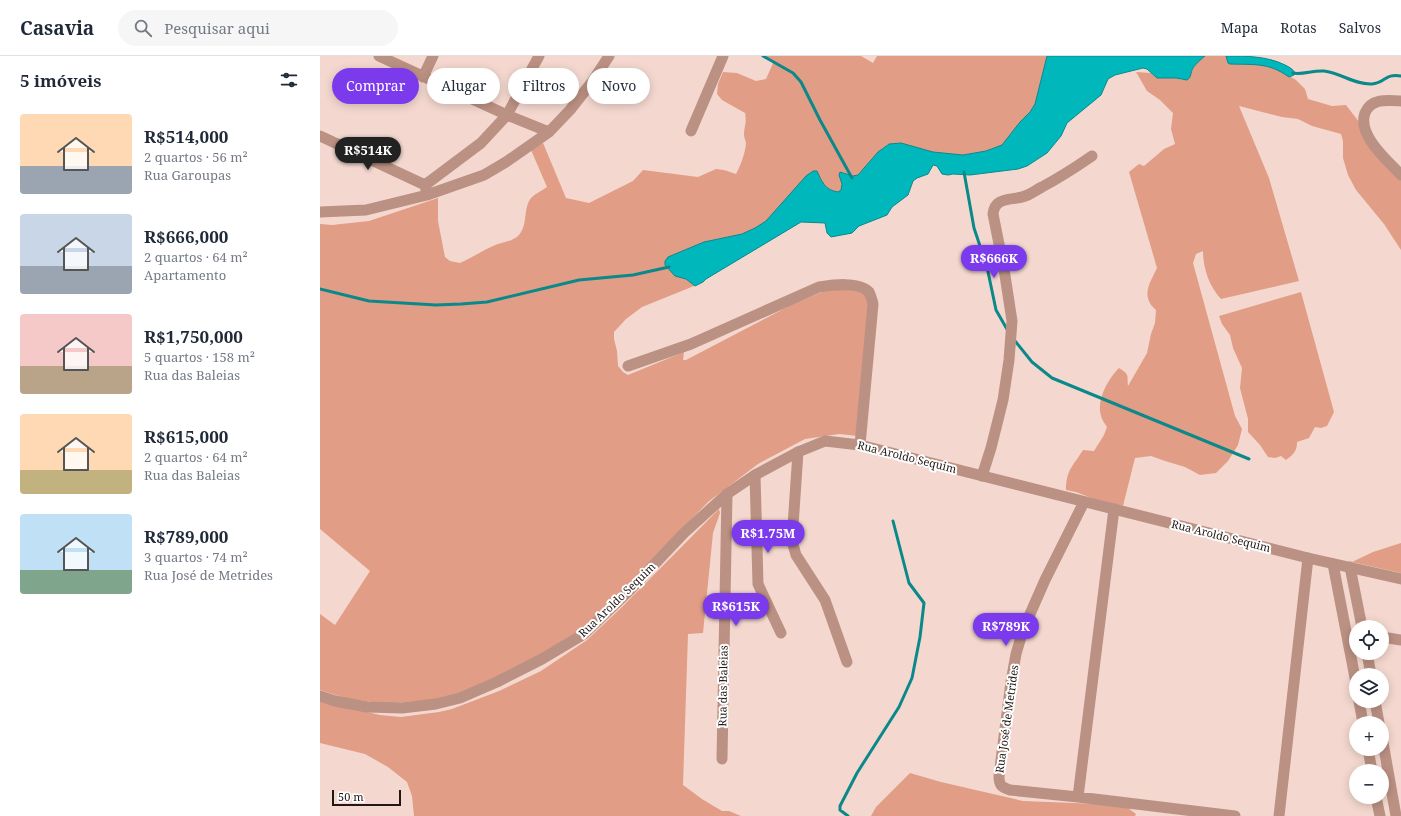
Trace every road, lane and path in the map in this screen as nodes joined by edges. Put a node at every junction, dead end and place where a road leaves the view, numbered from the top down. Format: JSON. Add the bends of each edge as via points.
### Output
{"nodes":[{"id":1,"x":379,"y":56,"type":"edge"},
{"id":2,"x":433,"y":56,"type":"edge"},
{"id":3,"x":539,"y":56,"type":"edge"},
{"id":4,"x":609,"y":56,"type":"edge"},
{"id":5,"x":723,"y":56,"type":"edge"},
{"id":6,"x":424,"y":76,"type":"junction"},
{"id":7,"x":1401,"y":101,"type":"edge"},
{"id":8,"x":507,"y":115,"type":"junction"},
{"id":9,"x":691,"y":131,"type":"dead end"},
{"id":10,"x":549,"y":132,"type":"junction"},
{"id":11,"x":320,"y":136,"type":"edge"},
{"id":12,"x":1092,"y":156,"type":"dead end"},
{"id":13,"x":1401,"y":175,"type":"edge"},
{"id":14,"x":426,"y":190,"type":"junction"},
{"id":15,"x":320,"y":212,"type":"edge"},
{"id":16,"x":628,"y":366,"type":"dead end"},
{"id":17,"x":860,"y":445,"type":"junction"},
{"id":18,"x":798,"y":452,"type":"junction"},
{"id":19,"x":755,"y":475,"type":"junction"},
{"id":20,"x":982,"y":476,"type":"junction"},
{"id":21,"x":727,"y":494,"type":"junction"},
{"id":22,"x":1084,"y":502,"type":"junction"},
{"id":23,"x":1114,"y":509,"type":"junction"},
{"id":24,"x":1308,"y":558,"type":"junction"},
{"id":25,"x":1333,"y":564,"type":"junction"},
{"id":26,"x":1350,"y":567,"type":"junction"},
{"id":27,"x":1401,"y":580,"type":"edge"},
{"id":28,"x":1361,"y":620,"type":"edge"},
{"id":29,"x":1349,"y":623,"type":"edge"},
{"id":30,"x":781,"y":633,"type":"dead end"},
{"id":31,"x":1389,"y":638,"type":"edge"},
{"id":32,"x":1401,"y":640,"type":"edge"},
{"id":33,"x":847,"y":662,"type":"dead end"},
{"id":34,"x":320,"y":696,"type":"edge"},
{"id":35,"x":1385,"y":756,"type":"edge"},
{"id":36,"x":722,"y":759,"type":"dead end"},
{"id":37,"x":1078,"y":797,"type":"junction"},
{"id":38,"x":1377,"y":804,"type":"edge"},
{"id":39,"x":1235,"y":816,"type":"edge"},
{"id":40,"x":1279,"y":816,"type":"edge"},
{"id":41,"x":1380,"y":816,"type":"edge"},
{"id":42,"x":1396,"y":816,"type":"edge"}],
"edges":[{"from":1,"to":6,"type":"street"},
{"from":2,"to":6,"type":"street"},
{"from":3,"to":8,"type":"street"},
{"from":4,"to":10,"type":"street","via":[[570,110]]},
{"from":5,"to":9,"type":"street"},
{"from":6,"to":8,"type":"street"},
{"from":7,"to":13,"type":"street","via":[[1388,100],[1370,104],[1364,125],[1369,138]]},
{"from":8,"to":10,"type":"street"},
{"from":8,"to":14,"type":"street","via":[[481,142]]},
{"from":10,"to":14,"type":"street","via":[[484,175]]},
{"from":11,"to":14,"type":"street"},
{"from":12,"to":20,"type":"street","via":[[1064,176],[1027,196],[1004,201],[994,207],[993,214],[1012,321],[1003,400]]},
{"from":14,"to":15,"type":"street","via":[[366,210]]},
{"from":16,"to":17,"type":"street","via":[[691,344],[819,287],[838,284],[861,287],[868,291],[873,304]]},
{"from":17,"to":18,"type":"street","name":"Rua Aroldo Sequim","via":[[825,441]]},
{"from":17,"to":20,"type":"street","name":"Rua Aroldo Sequim"},
{"from":18,"to":19,"type":"street","name":"Rua Aroldo Sequim"},
{"from":18,"to":33,"type":"street","via":[[792,541],[796,555],[825,600]]},
{"from":19,"to":21,"type":"street","name":"Rua Aroldo Sequim"},
{"from":19,"to":30,"type":"street","via":[[758,584]]},
{"from":20,"to":22,"type":"street","name":"Rua Aroldo Sequim"},
{"from":21,"to":34,"type":"street","name":"Rua Aroldo Sequim","via":[[684,533],[584,634],[536,663],[460,698],[436,704],[402,708],[367,707]]},
{"from":21,"to":36,"type":"street","name":"Rua das Baleias"},
{"from":22,"to":23,"type":"street","name":"Rua Aroldo Sequim"},
{"from":22,"to":37,"type":"street","name":"Rua José de Metrides","via":[[1023,630],[1011,682],[999,776],[999,784],[1010,790]]},
{"from":23,"to":24,"type":"street","name":"Rua Aroldo Sequim"},
{"from":23,"to":37,"type":"street"},
{"from":24,"to":25,"type":"street","name":"Rua Aroldo Sequim"},
{"from":24,"to":40,"type":"street"},
{"from":25,"to":26,"type":"street","name":"Rua Aroldo Sequim"},
{"from":25,"to":29,"type":"street"},
{"from":26,"to":27,"type":"street","name":"Rua Aroldo Sequim"},
{"from":26,"to":28,"type":"street"},
{"from":31,"to":32,"type":"street"},
{"from":35,"to":42,"type":"street"},
{"from":37,"to":39,"type":"street","name":"Rua José de Metrides"},
{"from":38,"to":41,"type":"street"}]}
